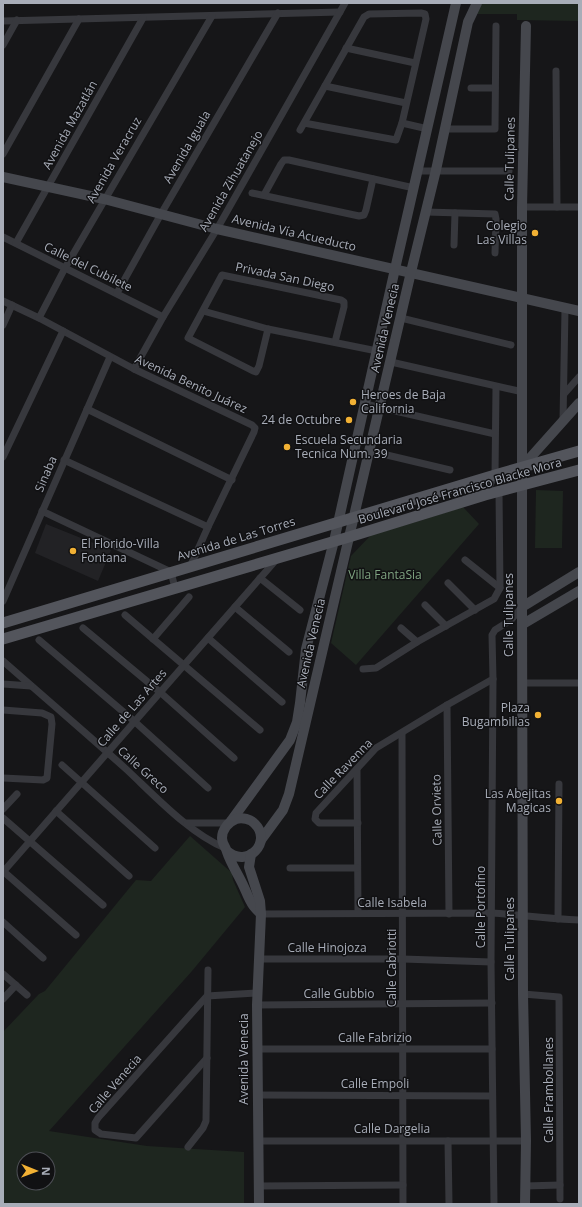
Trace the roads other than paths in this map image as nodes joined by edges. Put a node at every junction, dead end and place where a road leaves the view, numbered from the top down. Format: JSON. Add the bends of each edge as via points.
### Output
{"nodes":[{"id":1,"x":345,"y":3,"type":"edge"},
{"id":2,"x":456,"y":3,"type":"edge"},
{"id":3,"x":477,"y":3,"type":"edge"},
{"id":4,"x":340,"y":12,"type":"junction"},
{"id":5,"x":278,"y":13,"type":"junction"},
{"id":6,"x":212,"y":16,"type":"junction"},
{"id":7,"x":143,"y":18,"type":"junction"},
{"id":8,"x":79,"y":19,"type":"junction"},
{"id":9,"x":17,"y":20,"type":"junction"},
{"id":10,"x":3,"y":21,"type":"edge"},
{"id":11,"x":496,"y":26,"type":"dead end"},
{"id":12,"x":526,"y":26,"type":"dead end"},
{"id":13,"x":3,"y":45,"type":"edge"},
{"id":14,"x":346,"y":48,"type":"junction"},
{"id":15,"x":415,"y":63,"type":"junction"},
{"id":16,"x":556,"y":71,"type":"dead end"},
{"id":17,"x":325,"y":86,"type":"junction"},
{"id":18,"x":471,"y":88,"type":"dead end"},
{"id":19,"x":495,"y":88,"type":"junction"},
{"id":20,"x":406,"y":103,"type":"junction"},
{"id":21,"x":304,"y":123,"type":"junction"},
{"id":22,"x":402,"y":123,"type":"junction"},
{"id":23,"x":428,"y":129,"type":"junction"},
{"id":24,"x":445,"y":129,"type":"junction"},
{"id":25,"x":300,"y":130,"type":"dead end"},
{"id":26,"x":3,"y":154,"type":"edge"},
{"id":27,"x":418,"y":170,"type":"junction"},
{"id":28,"x":436,"y":170,"type":"junction"},
{"id":29,"x":509,"y":171,"type":"dead end"},
{"id":30,"x":3,"y":177,"type":"edge"},
{"id":31,"x":373,"y":179,"type":"junction"},
{"id":32,"x":47,"y":188,"type":"junction"},
{"id":33,"x":414,"y":188,"type":"junction"},
{"id":34,"x":252,"y":193,"type":"dead end"},
{"id":35,"x":264,"y":195,"type":"junction"},
{"id":36,"x":104,"y":199,"type":"junction"},
{"id":37,"x":522,"y":207,"type":"junction"},
{"id":38,"x":558,"y":207,"type":"junction"},
{"id":39,"x":579,"y":207,"type":"edge"},
{"id":40,"x":426,"y":212,"type":"junction"},
{"id":41,"x":455,"y":212,"type":"junction"},
{"id":42,"x":161,"y":214,"type":"junction"},
{"id":43,"x":217,"y":229,"type":"junction"},
{"id":44,"x":3,"y":237,"type":"edge"},
{"id":45,"x":16,"y":243,"type":"junction"},
{"id":46,"x":454,"y":245,"type":"dead end"},
{"id":47,"x":495,"y":253,"type":"dead end"},
{"id":48,"x":65,"y":268,"type":"junction"},
{"id":49,"x":395,"y":269,"type":"junction"},
{"id":50,"x":411,"y":272,"type":"junction"},
{"id":51,"x":117,"y":293,"type":"junction"},
{"id":52,"x":522,"y":299,"type":"junction"},
{"id":53,"x":3,"y":301,"type":"edge"},
{"id":54,"x":12,"y":305,"type":"junction"},
{"id":55,"x":565,"y":309,"type":"junction"},
{"id":56,"x":203,"y":311,"type":"junction"},
{"id":57,"x":579,"y":312,"type":"edge"},
{"id":58,"x":163,"y":317,"type":"junction"},
{"id":59,"x":39,"y":318,"type":"junction"},
{"id":60,"x":401,"y":318,"type":"junction"},
{"id":61,"x":3,"y":325,"type":"edge"},
{"id":62,"x":268,"y":328,"type":"junction"},
{"id":63,"x":63,"y":331,"type":"junction"},
{"id":64,"x":335,"y":342,"type":"junction"},
{"id":65,"x":511,"y":345,"type":"dead end"},
{"id":66,"x":377,"y":352,"type":"junction"},
{"id":67,"x":110,"y":357,"type":"junction"},
{"id":68,"x":391,"y":362,"type":"junction"},
{"id":69,"x":134,"y":369,"type":"junction"},
{"id":70,"x":579,"y":377,"type":"edge"},
{"id":71,"x":496,"y":387,"type":"junction"},
{"id":72,"x":523,"y":392,"type":"junction"},
{"id":73,"x":564,"y":394,"type":"junction"},
{"id":74,"x":365,"y":404,"type":"junction"},
{"id":75,"x":579,"y":404,"type":"edge"},
{"id":76,"x":380,"y":407,"type":"junction"},
{"id":77,"x":87,"y":409,"type":"junction"},
{"id":78,"x":563,"y":422,"type":"junction"},
{"id":79,"x":495,"y":434,"type":"junction"},
{"id":80,"x":370,"y":451,"type":"junction"},
{"id":81,"x":579,"y":451,"type":"edge"},
{"id":82,"x":3,"y":457,"type":"edge"},
{"id":83,"x":64,"y":460,"type":"junction"},
{"id":84,"x":522,"y":467,"type":"junction"},
{"id":85,"x":450,"y":470,"type":"dead end"},
{"id":86,"x":579,"y":470,"type":"edge"},
{"id":87,"x":494,"y":475,"type":"junction"},
{"id":88,"x":232,"y":480,"type":"junction"},
{"id":89,"x":522,"y":485,"type":"junction"},
{"id":90,"x":498,"y":492,"type":"junction"},
{"id":91,"x":485,"y":495,"type":"junction"},
{"id":92,"x":42,"y":511,"type":"junction"},
{"id":93,"x":353,"y":518,"type":"junction"},
{"id":94,"x":338,"y":522,"type":"junction"},
{"id":95,"x":208,"y":527,"type":"junction"},
{"id":96,"x":349,"y":537,"type":"junction"},
{"id":97,"x":334,"y":541,"type":"junction"},
{"id":98,"x":277,"y":558,"type":"junction"},
{"id":99,"x":465,"y":560,"type":"dead end"},
{"id":100,"x":190,"y":567,"type":"junction"},
{"id":101,"x":171,"y":572,"type":"junction"},
{"id":102,"x":579,"y":572,"type":"edge"},
{"id":103,"x":260,"y":578,"type":"junction"},
{"id":104,"x":448,"y":583,"type":"dead end"},
{"id":105,"x":175,"y":588,"type":"junction"},
{"id":106,"x":500,"y":588,"type":"junction"},
{"id":107,"x":579,"y":592,"type":"edge"},
{"id":108,"x":189,"y":597,"type":"dead end"},
{"id":109,"x":3,"y":601,"type":"edge"},
{"id":110,"x":425,"y":605,"type":"dead end"},
{"id":111,"x":235,"y":607,"type":"junction"},
{"id":112,"x":522,"y":607,"type":"junction"},
{"id":113,"x":300,"y":610,"type":"dead end"},
{"id":114,"x":475,"y":610,"type":"junction"},
{"id":115,"x":125,"y":615,"type":"dead end"},
{"id":116,"x":510,"y":620,"type":"junction"},
{"id":117,"x":3,"y":623,"type":"edge"},
{"id":118,"x":523,"y":624,"type":"junction"},
{"id":119,"x":446,"y":626,"type":"junction"},
{"id":120,"x":83,"y":628,"type":"dead end"},
{"id":121,"x":401,"y":628,"type":"dead end"},
{"id":122,"x":208,"y":638,"type":"junction"},
{"id":123,"x":3,"y":639,"type":"edge"},
{"id":124,"x":153,"y":639,"type":"junction"},
{"id":125,"x":39,"y":640,"type":"dead end"},
{"id":126,"x":417,"y":642,"type":"junction"},
{"id":127,"x":289,"y":652,"type":"dead end"},
{"id":128,"x":3,"y":661,"type":"edge"},
{"id":129,"x":184,"y":665,"type":"junction"},
{"id":130,"x":363,"y":669,"type":"dead end"},
{"id":131,"x":493,"y":679,"type":"junction"},
{"id":132,"x":523,"y":683,"type":"junction"},
{"id":133,"x":579,"y":683,"type":"edge"},
{"id":134,"x":3,"y":684,"type":"edge"},
{"id":135,"x":32,"y":686,"type":"junction"},
{"id":136,"x":161,"y":693,"type":"junction"},
{"id":137,"x":282,"y":702,"type":"dead end"},
{"id":138,"x":447,"y":705,"type":"junction"},
{"id":139,"x":3,"y":710,"type":"edge"},
{"id":140,"x":134,"y":721,"type":"junction"},
{"id":141,"x":260,"y":730,"type":"dead end"},
{"id":142,"x":402,"y":732,"type":"junction"},
{"id":143,"x":108,"y":752,"type":"junction"},
{"id":144,"x":234,"y":758,"type":"dead end"},
{"id":145,"x":62,"y":765,"type":"dead end"},
{"id":146,"x":357,"y":769,"type":"junction"},
{"id":147,"x":3,"y":778,"type":"edge"},
{"id":148,"x":81,"y":783,"type":"junction"},
{"id":149,"x":559,"y":784,"type":"dead end"},
{"id":150,"x":208,"y":788,"type":"dead end"},
{"id":151,"x":17,"y":794,"type":"dead end"},
{"id":152,"x":3,"y":809,"type":"edge"},
{"id":153,"x":56,"y":811,"type":"junction"},
{"id":154,"x":3,"y":818,"type":"edge"},
{"id":155,"x":230,"y":822,"type":"junction"},
{"id":156,"x":186,"y":823,"type":"junction"},
{"id":157,"x":358,"y":823,"type":"junction"},
{"id":158,"x":261,"y":840,"type":"junction"},
{"id":159,"x":30,"y":841,"type":"junction"},
{"id":160,"x":155,"y":848,"type":"dead end"},
{"id":161,"x":226,"y":849,"type":"junction"},
{"id":162,"x":252,"y":854,"type":"junction"},
{"id":163,"x":290,"y":868,"type":"dead end"},
{"id":164,"x":357,"y":868,"type":"junction"},
{"id":165,"x":3,"y":871,"type":"edge"},
{"id":166,"x":129,"y":876,"type":"dead end"},
{"id":167,"x":103,"y":905,"type":"dead end"},
{"id":168,"x":358,"y":913,"type":"junction"},
{"id":169,"x":492,"y":913,"type":"junction"},
{"id":170,"x":261,"y":914,"type":"junction"},
{"id":171,"x":402,"y":914,"type":"junction"},
{"id":172,"x":449,"y":914,"type":"junction"},
{"id":173,"x":523,"y":915,"type":"junction"},
{"id":174,"x":558,"y":919,"type":"junction"},
{"id":175,"x":579,"y":920,"type":"edge"},
{"id":176,"x":3,"y":922,"type":"edge"},
{"id":177,"x":76,"y":935,"type":"dead end"},
{"id":178,"x":43,"y":958,"type":"dead end"},
{"id":179,"x":259,"y":959,"type":"junction"},
{"id":180,"x":403,"y":959,"type":"junction"},
{"id":181,"x":491,"y":962,"type":"junction"},
{"id":182,"x":208,"y":970,"type":"dead end"},
{"id":183,"x":3,"y":974,"type":"edge"},
{"id":184,"x":16,"y":985,"type":"junction"},
{"id":185,"x":258,"y":993,"type":"junction"},
{"id":186,"x":27,"y":994,"type":"dead end"},
{"id":187,"x":523,"y":994,"type":"junction"},
{"id":188,"x":207,"y":996,"type":"junction"},
{"id":189,"x":3,"y":999,"type":"edge"},
{"id":190,"x":492,"y":1003,"type":"junction"},
{"id":191,"x":403,"y":1004,"type":"junction"},
{"id":192,"x":257,"y":1005,"type":"junction"},
{"id":193,"x":257,"y":1049,"type":"junction"},
{"id":194,"x":402,"y":1049,"type":"junction"},
{"id":195,"x":492,"y":1049,"type":"junction"},
{"id":196,"x":207,"y":1058,"type":"junction"},
{"id":197,"x":258,"y":1095,"type":"junction"},
{"id":198,"x":403,"y":1095,"type":"junction"},
{"id":199,"x":492,"y":1096,"type":"junction"},
{"id":200,"x":403,"y":1140,"type":"junction"},
{"id":201,"x":258,"y":1141,"type":"junction"},
{"id":202,"x":448,"y":1141,"type":"junction"},
{"id":203,"x":493,"y":1141,"type":"junction"},
{"id":204,"x":526,"y":1141,"type":"junction"},
{"id":205,"x":188,"y":1147,"type":"dead end"},
{"id":206,"x":403,"y":1185,"type":"junction"},
{"id":207,"x":560,"y":1185,"type":"junction"},
{"id":208,"x":258,"y":1186,"type":"junction"},
{"id":209,"x":525,"y":1186,"type":"junction"},
{"id":210,"x":560,"y":1199,"type":"dead end"},
{"id":211,"x":259,"y":1204,"type":"edge"},
{"id":212,"x":403,"y":1204,"type":"edge"},
{"id":213,"x":449,"y":1204,"type":"edge"},
{"id":214,"x":494,"y":1204,"type":"edge"},
{"id":215,"x":525,"y":1204,"type":"edge"}],
"edges":[{"from":1,"to":4,"type":"street","name":"Avenida Zihuatanejo"},
{"from":2,"to":23,"type":"main road","name":"Avenida Venecia"},
{"from":3,"to":24,"type":"main road","name":"Avenida Venecia","via":[[468,22]]},
{"from":4,"to":5,"type":"street"},
{"from":4,"to":43,"type":"street","name":"Avenida Zihuatanejo"},
{"from":5,"to":6,"type":"street"},
{"from":5,"to":42,"type":"street","name":"Avenida Iguala"},
{"from":6,"to":7,"type":"street"},
{"from":6,"to":36,"type":"street","name":"Avenida Veracruz"},
{"from":7,"to":8,"type":"street"},
{"from":7,"to":32,"type":"street","name":"Avenida Mazatlán"},
{"from":8,"to":9,"type":"street"},
{"from":8,"to":26,"type":"street"},
{"from":9,"to":10,"type":"street"},
{"from":9,"to":13,"type":"street"},
{"from":11,"to":19,"type":"street"},
{"from":12,"to":37,"type":"main road","name":"Calle Tulipanes"},
{"from":14,"to":15,"type":"street"},
{"from":14,"to":15,"type":"street","via":[[367,15],[422,13],[426,19]]},
{"from":14,"to":17,"type":"street"},
{"from":15,"to":20,"type":"street"},
{"from":16,"to":38,"type":"street"},
{"from":17,"to":20,"type":"street"},
{"from":17,"to":21,"type":"street"},
{"from":18,"to":19,"type":"street"},
{"from":19,"to":24,"type":"street","via":[[495,129]]},
{"from":20,"to":22,"type":"street"},
{"from":21,"to":22,"type":"street","via":[[394,141],[398,138]]},
{"from":21,"to":25,"type":"street"},
{"from":22,"to":23,"type":"street"},
{"from":23,"to":27,"type":"main road","name":"Avenida Venecia"},
{"from":24,"to":28,"type":"main road","name":"Avenida Venecia"},
{"from":27,"to":28,"type":"street"},
{"from":27,"to":33,"type":"main road","name":"Avenida Venecia"},
{"from":28,"to":29,"type":"street"},
{"from":28,"to":40,"type":"main road","name":"Avenida Venecia"},
{"from":30,"to":32,"type":"main road","name":"Avenida Vía Acueducto"},
{"from":31,"to":33,"type":"street"},
{"from":31,"to":35,"type":"street","via":[[284,160]]},
{"from":31,"to":35,"type":"street","via":[[366,210],[364,215],[359,216]]},
{"from":32,"to":36,"type":"main road","name":"Avenida Vía Acueducto"},
{"from":32,"to":45,"type":"street","name":"Avenida Mazatlán"},
{"from":33,"to":49,"type":"main road","name":"Avenida Venecia"},
{"from":34,"to":35,"type":"street"},
{"from":36,"to":42,"type":"main road","name":"Avenida Vía Acueducto"},
{"from":36,"to":48,"type":"street","name":"Avenida Veracruz"},
{"from":37,"to":38,"type":"street"},
{"from":37,"to":52,"type":"main road","name":"Calle Tulipanes"},
{"from":38,"to":39,"type":"street"},
{"from":40,"to":41,"type":"street"},
{"from":40,"to":50,"type":"main road","name":"Avenida Venecia"},
{"from":41,"to":46,"type":"street"},
{"from":41,"to":47,"type":"street","via":[[495,214]]},
{"from":42,"to":43,"type":"main road","name":"Avenida Vía Acueducto"},
{"from":42,"to":51,"type":"street","name":"Avenida Iguala"},
{"from":43,"to":49,"type":"main road","name":"Avenida Vía Acueducto"},
{"from":43,"to":58,"type":"street","name":"Avenida Zihuatanejo"},
{"from":44,"to":45,"type":"street","name":"Calle del Cubilete"},
{"from":45,"to":48,"type":"street","name":"Calle del Cubilete"},
{"from":48,"to":51,"type":"street","name":"Calle del Cubilete"},
{"from":48,"to":59,"type":"street","name":"Avenida Veracruz"},
{"from":49,"to":50,"type":"main road","name":"Avenida Vía Acueducto"},
{"from":49,"to":66,"type":"main road","name":"Avenida Venecia"},
{"from":50,"to":52,"type":"main road","name":"Avenida Vía Acueducto"},
{"from":50,"to":60,"type":"main road","name":"Avenida Venecia"},
{"from":51,"to":58,"type":"street","name":"Calle del Cubilete"},
{"from":52,"to":55,"type":"main road","name":"Avenida Vía Acueducto"},
{"from":52,"to":72,"type":"main road","name":"Calle Tulipanes"},
{"from":53,"to":54,"type":"street","name":"Avenida Benito Juárez"},
{"from":54,"to":59,"type":"street","name":"Avenida Benito Juárez"},
{"from":54,"to":61,"type":"street"},
{"from":55,"to":57,"type":"main road","name":"Avenida Vía Acueducto"},
{"from":55,"to":73,"type":"street"},
{"from":56,"to":62,"type":"street"},
{"from":56,"to":62,"type":"street","name":"Privada San Diego","via":[[188,338],[256,372]]},
{"from":56,"to":64,"type":"street","name":"Privada San Diego","via":[[222,275],[341,300],[344,307]]},
{"from":58,"to":69,"type":"street","name":"Avenida Zihuatanejo"},
{"from":59,"to":63,"type":"street","name":"Avenida Benito Juárez"},
{"from":60,"to":65,"type":"street"},
{"from":60,"to":68,"type":"main road","name":"Avenida Venecia"},
{"from":62,"to":64,"type":"street"},
{"from":63,"to":67,"type":"street","name":"Avenida Benito Juárez"},
{"from":63,"to":82,"type":"street"},
{"from":64,"to":66,"type":"street"},
{"from":66,"to":74,"type":"main road","name":"Avenida Venecia"},
{"from":67,"to":69,"type":"street","name":"Avenida Benito Juárez"},
{"from":67,"to":77,"type":"street","name":"Sinaba"},
{"from":68,"to":71,"type":"street"},
{"from":68,"to":76,"type":"main road","name":"Avenida Venecia"},
{"from":69,"to":88,"type":"street","name":"Avenida Benito Juárez","via":[[255,428]]},
{"from":70,"to":73,"type":"street"},
{"from":71,"to":72,"type":"street"},
{"from":71,"to":79,"type":"street"},
{"from":72,"to":84,"type":"main road","name":"Calle Tulipanes"},
{"from":73,"to":78,"type":"street"},
{"from":74,"to":76,"type":"street"},
{"from":74,"to":94,"type":"main road","name":"Avenida Venecia"},
{"from":75,"to":78,"type":"main road"},
{"from":76,"to":79,"type":"street"},
{"from":76,"to":80,"type":"main road","name":"Avenida Venecia"},
{"from":77,"to":83,"type":"street","name":"Sinaba"},
{"from":77,"to":88,"type":"street"},
{"from":78,"to":84,"type":"main road"},
{"from":79,"to":87,"type":"street"},
{"from":80,"to":85,"type":"street"},
{"from":80,"to":93,"type":"main road","name":"Avenida Venecia"},
{"from":81,"to":84,"type":"main road","name":"Boulevard José Francisco Blacke Mora"},
{"from":83,"to":92,"type":"street","name":"Sinaba"},
{"from":83,"to":95,"type":"street"},
{"from":84,"to":87,"type":"main road","name":"Boulevard José Francisco Blacke Mora"},
{"from":84,"to":89,"type":"main road","name":"Calle Tulipanes"},
{"from":86,"to":89,"type":"main road","name":"Boulevard José Francisco Blacke Mora"},
{"from":87,"to":91,"type":"street"},
{"from":87,"to":93,"type":"main road","name":"Boulevard José Francisco Blacke Mora"},
{"from":88,"to":95,"type":"street","name":"Avenida Benito Juárez"},
{"from":89,"to":90,"type":"main road","name":"Boulevard José Francisco Blacke Mora"},
{"from":89,"to":112,"type":"main road","name":"Calle Tulipanes"},
{"from":90,"to":91,"type":"main road","name":"Boulevard José Francisco Blacke Mora"},
{"from":90,"to":106,"type":"street"},
{"from":91,"to":96,"type":"main road","name":"Boulevard José Francisco Blacke Mora"},
{"from":92,"to":101,"type":"street"},
{"from":92,"to":109,"type":"street","name":"Sinaba"},
{"from":93,"to":94,"type":"main road","name":"Boulevard José Francisco Blacke Mora"},
{"from":93,"to":96,"type":"main road","name":"Avenida Venecia"},
{"from":94,"to":97,"type":"main road","name":"Avenida Venecia"},
{"from":94,"to":100,"type":"main road","name":"Avenida de Las Torres"},
{"from":95,"to":100,"type":"street","name":"Avenida Benito Juárez"},
{"from":96,"to":97,"type":"main road","name":"Boulevard José Francisco Blacke Mora"},
{"from":96,"to":158,"type":"main road","name":"Avenida Venecia","via":[[289,794],[282,810]]},
{"from":97,"to":98,"type":"main road"},
{"from":97,"to":155,"type":"main road","name":"Avenida Venecia","via":[[306,649],[299,713],[294,731]]},
{"from":98,"to":103,"type":"street","name":"Calle de Las Artes"},
{"from":98,"to":105,"type":"main road"},
{"from":99,"to":106,"type":"street"},
{"from":100,"to":101,"type":"main road","name":"Avenida de Las Torres"},
{"from":101,"to":105,"type":"street"},
{"from":101,"to":117,"type":"main road","name":"Avenida de Las Torres"},
{"from":102,"to":112,"type":"main road"},
{"from":103,"to":111,"type":"street","name":"Calle de Las Artes"},
{"from":103,"to":113,"type":"street"},
{"from":104,"to":114,"type":"street"},
{"from":105,"to":123,"type":"main road"},
{"from":106,"to":114,"type":"street","via":[[494,599]]},
{"from":107,"to":118,"type":"main road"},
{"from":108,"to":124,"type":"street"},
{"from":110,"to":119,"type":"street"},
{"from":111,"to":122,"type":"street","name":"Calle de Las Artes"},
{"from":111,"to":127,"type":"street"},
{"from":112,"to":116,"type":"street","name":"Calle Portofino"},
{"from":112,"to":118,"type":"main road","name":"Calle Tulipanes"},
{"from":114,"to":119,"type":"street"},
{"from":115,"to":124,"type":"street"},
{"from":116,"to":118,"type":"street"},
{"from":116,"to":131,"type":"street","name":"Calle Portofino","via":[[494,630],[492,635]]},
{"from":118,"to":132,"type":"main road","name":"Calle Tulipanes"},
{"from":119,"to":126,"type":"street"},
{"from":120,"to":136,"type":"street"},
{"from":121,"to":126,"type":"street"},
{"from":122,"to":129,"type":"street","name":"Calle de Las Artes"},
{"from":122,"to":137,"type":"street"},
{"from":124,"to":129,"type":"street"},
{"from":125,"to":140,"type":"street"},
{"from":126,"to":130,"type":"street","via":[[376,668]]},
{"from":128,"to":135,"type":"street","name":"Calle Greco"},
{"from":129,"to":136,"type":"street","name":"Calle de Las Artes"},
{"from":129,"to":141,"type":"street"},
{"from":131,"to":138,"type":"street","name":"Calle Ravenna"},
{"from":131,"to":169,"type":"street","name":"Calle Portofino"},
{"from":132,"to":133,"type":"street"},
{"from":132,"to":173,"type":"main road","name":"Calle Tulipanes"},
{"from":134,"to":135,"type":"street"},
{"from":135,"to":143,"type":"street","name":"Calle Greco"},
{"from":136,"to":140,"type":"street","name":"Calle de Las Artes"},
{"from":136,"to":144,"type":"street"},
{"from":138,"to":142,"type":"street","name":"Calle Ravenna"},
{"from":138,"to":172,"type":"street","name":"Calle Orvieto"},
{"from":139,"to":147,"type":"street","via":[[42,713],[51,717],[52,724],[47,778]]},
{"from":140,"to":143,"type":"street","name":"Calle de Las Artes"},
{"from":140,"to":150,"type":"street"},
{"from":142,"to":146,"type":"street","name":"Calle Ravenna","via":[[376,748]]},
{"from":142,"to":171,"type":"street","name":"Calle Cabriotti"},
{"from":143,"to":148,"type":"street","name":"Calle de Las Artes"},
{"from":143,"to":156,"type":"street","name":"Calle Greco"},
{"from":145,"to":148,"type":"street"},
{"from":146,"to":157,"type":"street"},
{"from":146,"to":157,"type":"street","name":"Calle Ravenna","via":[[316,812],[315,819],[319,823]]},
{"from":148,"to":153,"type":"street","name":"Calle de Las Artes"},
{"from":148,"to":160,"type":"street"},
{"from":149,"to":174,"type":"street"},
{"from":151,"to":152,"type":"street"},
{"from":153,"to":159,"type":"street","name":"Calle de Las Artes"},
{"from":153,"to":166,"type":"street"},
{"from":154,"to":159,"type":"street"},
{"from":155,"to":156,"type":"street"},
{"from":155,"to":158,"type":"main road","via":[[244,818],[252,821],[260,832]]},
{"from":155,"to":161,"type":"main road","via":[[223,834]]},
{"from":156,"to":161,"type":"street","name":"Calle Greco"},
{"from":157,"to":164,"type":"street"},
{"from":158,"to":162,"type":"main road"},
{"from":159,"to":165,"type":"street","name":"Calle de Las Artes"},
{"from":159,"to":167,"type":"street"},
{"from":161,"to":162,"type":"main road","via":[[240,857]]},
{"from":161,"to":170,"type":"main road","via":[[252,904]]},
{"from":162,"to":170,"type":"main road","name":"Avenida Venecia","via":[[249,867],[260,901]]},
{"from":163,"to":164,"type":"street"},
{"from":164,"to":168,"type":"street"},
{"from":165,"to":177,"type":"street"},
{"from":168,"to":170,"type":"street","name":"Calle Isabela"},
{"from":168,"to":171,"type":"street","name":"Calle Isabela"},
{"from":169,"to":172,"type":"street","name":"Calle Isabela"},
{"from":169,"to":173,"type":"street","name":"Calle Isabela"},
{"from":169,"to":181,"type":"street","name":"Calle Portofino"},
{"from":170,"to":179,"type":"main road","name":"Avenida Venecia"},
{"from":171,"to":172,"type":"street","name":"Calle Isabela"},
{"from":171,"to":180,"type":"street","name":"Calle Cabriotti"},
{"from":173,"to":174,"type":"street","name":"Calle Isabela"},
{"from":173,"to":187,"type":"main road","name":"Calle Tulipanes"},
{"from":174,"to":175,"type":"street","name":"Calle Isabela"},
{"from":176,"to":178,"type":"street"},
{"from":179,"to":180,"type":"street","name":"Calle Hinojoza"},
{"from":179,"to":185,"type":"main road","name":"Avenida Venecia"},
{"from":180,"to":181,"type":"street","name":"Calle Hinojoza"},
{"from":180,"to":191,"type":"street","name":"Calle Cabriotti"},
{"from":181,"to":190,"type":"street","name":"Calle Portofino"},
{"from":182,"to":188,"type":"street"},
{"from":183,"to":184,"type":"street"},
{"from":184,"to":186,"type":"street"},
{"from":184,"to":189,"type":"street"},
{"from":185,"to":188,"type":"street"},
{"from":185,"to":192,"type":"main road","name":"Avenida Venecia"},
{"from":187,"to":204,"type":"main road","name":"Calle Tulipanes"},
{"from":187,"to":207,"type":"street","name":"Calle Frambollanes","via":[[560,996]]},
{"from":188,"to":196,"type":"street"},
{"from":188,"to":196,"type":"street","name":"Calle Venecia","via":[[98,1118],[95,1130],[101,1134],[136,1138]]},
{"from":190,"to":191,"type":"street","name":"Calle Gubbio"},
{"from":190,"to":195,"type":"street","name":"Calle Portofino"},
{"from":191,"to":192,"type":"street","name":"Calle Gubbio"},
{"from":191,"to":194,"type":"street","name":"Calle Cabriotti"},
{"from":192,"to":193,"type":"main road","name":"Avenida Venecia"},
{"from":193,"to":194,"type":"street","name":"Calle Fabrizio"},
{"from":193,"to":197,"type":"main road","name":"Avenida Venecia"},
{"from":194,"to":195,"type":"street","name":"Calle Fabrizio"},
{"from":194,"to":198,"type":"street","name":"Calle Cabriotti"},
{"from":195,"to":199,"type":"street","name":"Calle Portofino"},
{"from":196,"to":205,"type":"street","via":[[206,1121]]},
{"from":197,"to":198,"type":"street","name":"Calle Empoli"},
{"from":197,"to":201,"type":"main road","name":"Avenida Venecia"},
{"from":198,"to":199,"type":"street","name":"Calle Empoli"},
{"from":198,"to":200,"type":"street","name":"Calle Cabriotti"},
{"from":199,"to":203,"type":"street","name":"Calle Portofino"},
{"from":200,"to":201,"type":"street","name":"Calle Dargelia"},
{"from":200,"to":202,"type":"street","name":"Calle Dargelia"},
{"from":200,"to":206,"type":"street","name":"Calle Cabriotti"},
{"from":201,"to":208,"type":"main road","name":"Avenida Venecia"},
{"from":202,"to":203,"type":"street","name":"Calle Dargelia"},
{"from":202,"to":213,"type":"street"},
{"from":203,"to":204,"type":"street","name":"Calle Dargelia"},
{"from":203,"to":214,"type":"street","name":"Calle Portofino"},
{"from":204,"to":209,"type":"main road","name":"Calle Tulipanes"},
{"from":206,"to":208,"type":"street"},
{"from":206,"to":212,"type":"street","name":"Calle Cabriotti"},
{"from":207,"to":209,"type":"street"},
{"from":207,"to":210,"type":"street"},
{"from":208,"to":211,"type":"main road","name":"Avenida Venecia"},
{"from":209,"to":215,"type":"main road","name":"Calle Tulipanes"}]}
